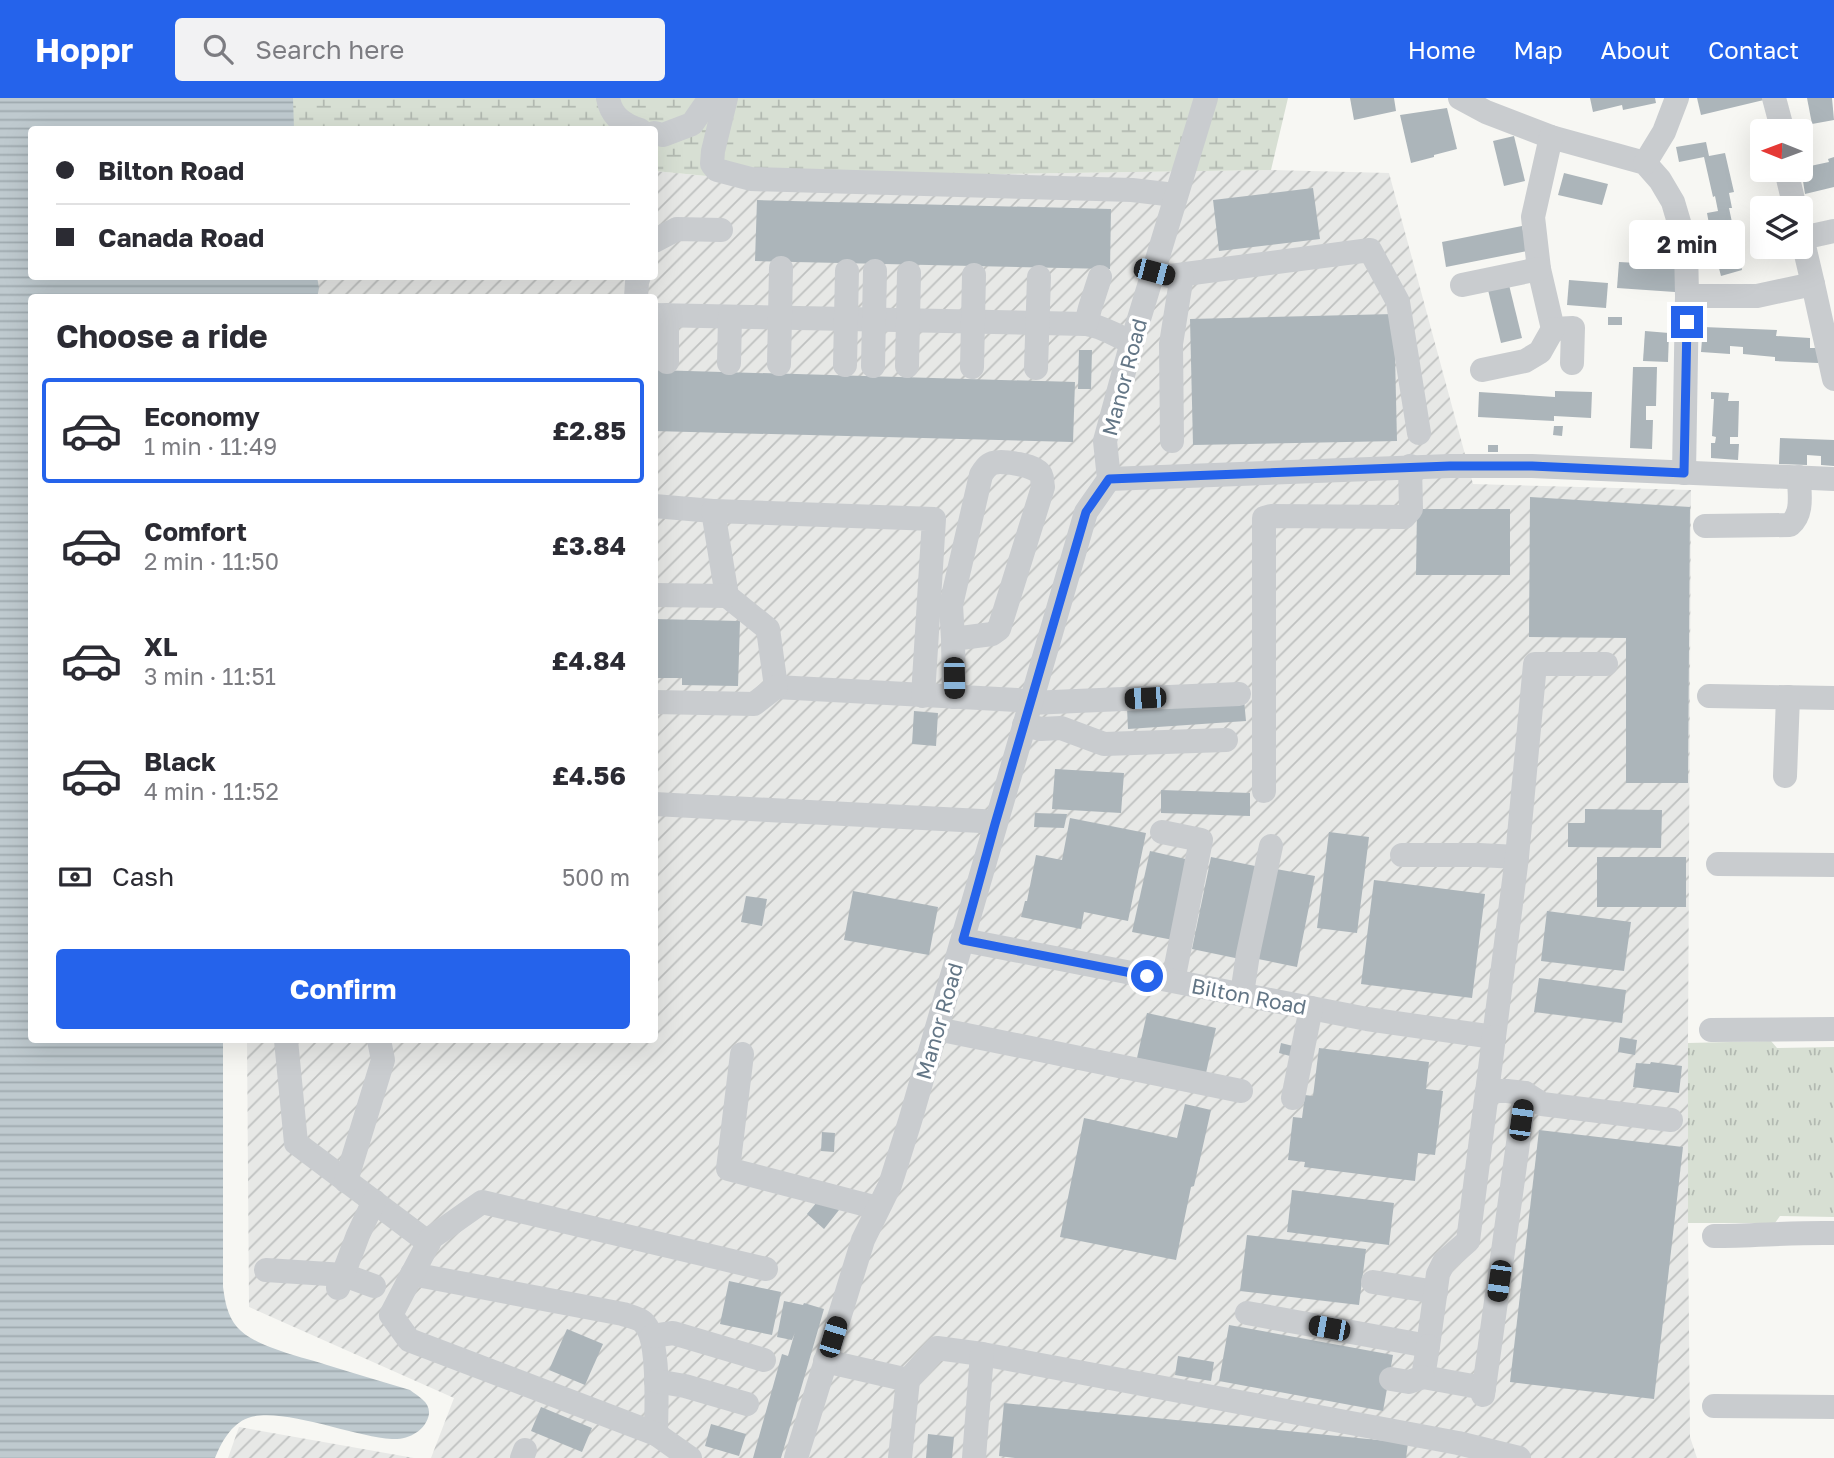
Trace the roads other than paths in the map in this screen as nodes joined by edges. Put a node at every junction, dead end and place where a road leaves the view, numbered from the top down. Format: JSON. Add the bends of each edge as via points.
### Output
{"nodes":[{"id":1,"x":608,"y":98,"type":"edge"},
{"id":2,"x":710,"y":98,"type":"edge"},
{"id":3,"x":726,"y":98,"type":"edge"},
{"id":4,"x":1206,"y":98,"type":"edge"},
{"id":5,"x":1460,"y":98,"type":"edge"},
{"id":6,"x":1677,"y":98,"type":"edge"},
{"id":7,"x":1774,"y":98,"type":"edge"},
{"id":8,"x":1780,"y":119,"type":"edge"},
{"id":9,"x":622,"y":126,"type":"edge"},
{"id":10,"x":658,"y":134,"type":"edge"},
{"id":11,"x":1551,"y":137,"type":"junction"},
{"id":12,"x":1645,"y":163,"type":"junction"},
{"id":13,"x":1175,"y":195,"type":"junction"},
{"id":14,"x":721,"y":230,"type":"dead end"},
{"id":15,"x":1834,"y":231,"type":"edge"},
{"id":16,"x":1813,"y":234,"type":"edge"},
{"id":17,"x":658,"y":240,"type":"edge"},
{"id":18,"x":1807,"y":259,"type":"edge"},
{"id":19,"x":788,"y":269,"type":"dead end"},
{"id":20,"x":1539,"y":269,"type":"junction"},
{"id":21,"x":861,"y":271,"type":"dead end"},
{"id":22,"x":1154,"y":272,"type":"junction"},
{"id":23,"x":916,"y":273,"type":"dead end"},
{"id":24,"x":980,"y":275,"type":"dead end"},
{"id":25,"x":1182,"y":275,"type":"junction"},
{"id":26,"x":1100,"y":276,"type":"dead end"},
{"id":27,"x":1045,"y":277,"type":"dead end"},
{"id":28,"x":1814,"y":284,"type":"junction"},
{"id":29,"x":1462,"y":285,"type":"dead end"},
{"id":30,"x":1688,"y":296,"type":"junction"},
{"id":31,"x":661,"y":315,"type":"edge"},
{"id":32,"x":724,"y":316,"type":"junction"},
{"id":33,"x":787,"y":318,"type":"junction"},
{"id":34,"x":860,"y":319,"type":"junction"},
{"id":35,"x":915,"y":321,"type":"junction"},
{"id":36,"x":979,"y":322,"type":"junction"},
{"id":37,"x":1044,"y":323,"type":"junction"},
{"id":38,"x":1086,"y":324,"type":"junction"},
{"id":39,"x":1553,"y":329,"type":"junction"},
{"id":40,"x":1132,"y":342,"type":"junction"},
{"id":41,"x":667,"y":362,"type":"dead end"},
{"id":42,"x":723,"y":363,"type":"dead end"},
{"id":43,"x":1572,"y":363,"type":"dead end"},
{"id":44,"x":786,"y":364,"type":"dead end"},
{"id":45,"x":858,"y":365,"type":"dead end"},
{"id":46,"x":914,"y":366,"type":"dead end"},
{"id":47,"x":978,"y":367,"type":"dead end"},
{"id":48,"x":1043,"y":368,"type":"dead end"},
{"id":49,"x":1482,"y":370,"type":"dead end"},
{"id":50,"x":1834,"y":379,"type":"edge"},
{"id":51,"x":1419,"y":433,"type":"dead end"},
{"id":52,"x":1172,"y":442,"type":"dead end"},
{"id":53,"x":1409,"y":467,"type":"junction"},
{"id":54,"x":1684,"y":473,"type":"junction"},
{"id":55,"x":1799,"y":477,"type":"junction"},
{"id":56,"x":1109,"y":479,"type":"junction"},
{"id":57,"x":1834,"y":479,"type":"edge"},
{"id":58,"x":658,"y":506,"type":"edge"},
{"id":59,"x":713,"y":511,"type":"junction"},
{"id":60,"x":1705,"y":526,"type":"dead end"},
{"id":61,"x":658,"y":595,"type":"edge"},
{"id":62,"x":727,"y":596,"type":"junction"},
{"id":63,"x":953,"y":639,"type":"junction"},
{"id":64,"x":1606,"y":664,"type":"dead end"},
{"id":65,"x":776,"y":687,"type":"junction"},
{"id":66,"x":1239,"y":694,"type":"dead end"},
{"id":67,"x":923,"y":696,"type":"junction"},
{"id":68,"x":1709,"y":696,"type":"dead end"},
{"id":69,"x":954,"y":697,"type":"junction"},
{"id":70,"x":1788,"y":697,"type":"junction"},
{"id":71,"x":1834,"y":698,"type":"edge"},
{"id":72,"x":658,"y":702,"type":"edge"},
{"id":73,"x":1027,"y":714,"type":"junction"},
{"id":74,"x":1226,"y":740,"type":"dead end"},
{"id":75,"x":1785,"y":776,"type":"dead end"},
{"id":76,"x":1264,"y":791,"type":"dead end"},
{"id":77,"x":658,"y":804,"type":"edge"},
{"id":78,"x":995,"y":824,"type":"junction"},
{"id":79,"x":1162,"y":832,"type":"dead end"},
{"id":80,"x":1270,"y":846,"type":"dead end"},
{"id":81,"x":1402,"y":855,"type":"dead end"},
{"id":82,"x":1517,"y":857,"type":"junction"},
{"id":83,"x":1718,"y":864,"type":"dead end"},
{"id":84,"x":1834,"y":865,"type":"edge"},
{"id":85,"x":963,"y":940,"type":"junction"},
{"id":86,"x":1173,"y":981,"type":"junction"},
{"id":87,"x":1242,"y":994,"type":"junction"},
{"id":88,"x":1311,"y":1008,"type":"junction"},
{"id":89,"x":937,"y":1030,"type":"junction"},
{"id":90,"x":1711,"y":1030,"type":"dead end"},
{"id":91,"x":1834,"y":1030,"type":"edge"},
{"id":92,"x":1494,"y":1037,"type":"junction"},
{"id":93,"x":286,"y":1043,"type":"edge"},
{"id":94,"x":380,"y":1043,"type":"edge"},
{"id":95,"x":742,"y":1054,"type":"dead end"},
{"id":96,"x":1241,"y":1091,"type":"dead end"},
{"id":97,"x":1487,"y":1091,"type":"junction"},
{"id":98,"x":1525,"y":1093,"type":"junction"},
{"id":99,"x":1293,"y":1098,"type":"dead end"},
{"id":100,"x":1671,"y":1121,"type":"dead end"},
{"id":101,"x":346,"y":1181,"type":"junction"},
{"id":102,"x":374,"y":1201,"type":"junction"},
{"id":103,"x":878,"y":1208,"type":"junction"},
{"id":104,"x":1834,"y":1233,"type":"edge"},
{"id":105,"x":1714,"y":1236,"type":"dead end"},
{"id":106,"x":429,"y":1243,"type":"junction"},
{"id":107,"x":766,"y":1269,"type":"dead end"},
{"id":108,"x":266,"y":1270,"type":"dead end"},
{"id":109,"x":412,"y":1274,"type":"junction"},
{"id":110,"x":1373,"y":1282,"type":"dead end"},
{"id":111,"x":341,"y":1283,"type":"junction"},
{"id":112,"x":374,"y":1286,"type":"dead end"},
{"id":113,"x":1436,"y":1292,"type":"junction"},
{"id":114,"x":1247,"y":1313,"type":"dead end"},
{"id":115,"x":652,"y":1336,"type":"junction"},
{"id":116,"x":1428,"y":1346,"type":"junction"},
{"id":117,"x":982,"y":1354,"type":"junction"},
{"id":118,"x":764,"y":1360,"type":"dead end"},
{"id":119,"x":825,"y":1361,"type":"junction"},
{"id":120,"x":1423,"y":1377,"type":"junction"},
{"id":121,"x":1391,"y":1379,"type":"dead end"},
{"id":122,"x":908,"y":1380,"type":"junction"},
{"id":123,"x":656,"y":1381,"type":"junction"},
{"id":124,"x":747,"y":1404,"type":"dead end"},
{"id":125,"x":1714,"y":1406,"type":"dead end"},
{"id":126,"x":1834,"y":1408,"type":"edge"},
{"id":127,"x":656,"y":1434,"type":"junction"},
{"id":128,"x":1457,"y":1451,"type":"edge"},
{"id":129,"x":690,"y":1458,"type":"edge"},
{"id":130,"x":796,"y":1458,"type":"edge"},
{"id":131,"x":900,"y":1458,"type":"edge"},
{"id":132,"x":974,"y":1458,"type":"edge"},
{"id":133,"x":1519,"y":1458,"type":"edge"}],
"edges":[{"from":1,"to":9,"type":"street"},
{"from":2,"to":10,"type":"street","via":[[692,124]]},
{"from":3,"to":13,"type":"street","via":[[712,164],[717,170],[751,179]]},
{"from":4,"to":13,"type":"street","name":"Manor Road"},
{"from":5,"to":11,"type":"street"},
{"from":6,"to":12,"type":"street"},
{"from":7,"to":8,"type":"street"},
{"from":11,"to":12,"type":"street"},
{"from":11,"to":20,"type":"street","via":[[1533,217]]},
{"from":12,"to":30,"type":"street","via":[[1673,202],[1686,246]]},
{"from":13,"to":22,"type":"street","name":"Manor Road"},
{"from":14,"to":17,"type":"street","via":[[677,229]]},
{"from":15,"to":16,"type":"street"},
{"from":18,"to":28,"type":"street"},
{"from":19,"to":33,"type":"street"},
{"from":20,"to":29,"type":"street"},
{"from":20,"to":39,"type":"street"},
{"from":21,"to":34,"type":"street"},
{"from":22,"to":25,"type":"street"},
{"from":22,"to":40,"type":"street","name":"Manor Road"},
{"from":23,"to":35,"type":"street"},
{"from":24,"to":36,"type":"street"},
{"from":25,"to":51,"type":"street","via":[[1370,250],[1398,302]]},
{"from":25,"to":52,"type":"street","via":[[1171,344]]},
{"from":26,"to":38,"type":"street"},
{"from":27,"to":37,"type":"street"},
{"from":28,"to":30,"type":"street","via":[[1757,296]]},
{"from":28,"to":50,"type":"street"},
{"from":30,"to":54,"type":"street"},
{"from":31,"to":32,"type":"street"},
{"from":31,"to":41,"type":"street"},
{"from":32,"to":33,"type":"street"},
{"from":32,"to":42,"type":"street"},
{"from":33,"to":34,"type":"street"},
{"from":33,"to":44,"type":"street"},
{"from":34,"to":35,"type":"street"},
{"from":34,"to":45,"type":"street"},
{"from":35,"to":36,"type":"street"},
{"from":35,"to":46,"type":"street"},
{"from":36,"to":37,"type":"street"},
{"from":36,"to":47,"type":"street"},
{"from":37,"to":38,"type":"street"},
{"from":37,"to":48,"type":"street"},
{"from":38,"to":40,"type":"street","via":[[1101,326]]},
{"from":39,"to":43,"type":"street","via":[[1573,328]]},
{"from":39,"to":49,"type":"street","via":[[1540,352]]},
{"from":40,"to":56,"type":"street","name":"Manor Road","via":[[1105,441]]},
{"from":53,"to":54,"type":"street","via":[[1532,466]]},
{"from":53,"to":56,"type":"street"},
{"from":53,"to":76,"type":"street","via":[[1411,509],[1404,517],[1264,518]]},
{"from":54,"to":55,"type":"street"},
{"from":55,"to":57,"type":"street"},
{"from":55,"to":60,"type":"street","via":[[1798,517],[1790,525]]},
{"from":56,"to":73,"type":"street","name":"Manor Road","via":[[1086,512]]},
{"from":58,"to":59,"type":"street"},
{"from":59,"to":62,"type":"street"},
{"from":59,"to":67,"type":"street","via":[[934,519]]},
{"from":61,"to":62,"type":"street"},
{"from":62,"to":65,"type":"street","via":[[768,629]]},
{"from":63,"to":63,"type":"street","via":[[951,605],[981,475],[995,462],[1037,469],[1043,487],[999,629]]},
{"from":63,"to":69,"type":"street"},
{"from":64,"to":82,"type":"street","via":[[1535,664]]},
{"from":65,"to":67,"type":"street"},
{"from":65,"to":72,"type":"street","via":[[754,704]]},
{"from":66,"to":73,"type":"street"},
{"from":67,"to":69,"type":"street"},
{"from":68,"to":70,"type":"street"},
{"from":69,"to":73,"type":"street","via":[[1017,700]]},
{"from":70,"to":71,"type":"street"},
{"from":70,"to":75,"type":"street"},
{"from":73,"to":74,"type":"street","via":[[1041,729],[1061,728],[1104,744]]},
{"from":73,"to":78,"type":"street","name":"Manor Road"},
{"from":77,"to":78,"type":"street"},
{"from":78,"to":85,"type":"street","name":"Manor Road"},
{"from":79,"to":86,"type":"street","via":[[1201,840]]},
{"from":80,"to":87,"type":"street"},
{"from":81,"to":82,"type":"street"},
{"from":82,"to":92,"type":"street"},
{"from":83,"to":84,"type":"street"},
{"from":85,"to":86,"type":"street","name":"Bilton Road"},
{"from":85,"to":89,"type":"street","name":"Manor Road"},
{"from":86,"to":87,"type":"street","name":"Bilton Road"},
{"from":87,"to":88,"type":"street","name":"Bilton Road"},
{"from":88,"to":92,"type":"street","name":"Bilton Road"},
{"from":88,"to":99,"type":"street"},
{"from":89,"to":96,"type":"street"},
{"from":89,"to":103,"type":"street","name":"Manor Road","via":[[890,1185]]},
{"from":90,"to":91,"type":"street"},
{"from":92,"to":97,"type":"street"},
{"from":93,"to":101,"type":"street","via":[[296,1143]]},
{"from":94,"to":101,"type":"street","via":[[383,1060]]},
{"from":95,"to":103,"type":"street","via":[[728,1169]]},
{"from":97,"to":98,"type":"street"},
{"from":97,"to":113,"type":"street","via":[[1468,1241],[1444,1262]]},
{"from":98,"to":100,"type":"street","via":[[1542,1104]]},
{"from":98,"to":120,"type":"street","via":[[1483,1392]]},
{"from":101,"to":102,"type":"street"},
{"from":102,"to":106,"type":"street"},
{"from":102,"to":111,"type":"street"},
{"from":103,"to":119,"type":"street","name":"Manor Road","via":[[863,1240]]},
{"from":104,"to":105,"type":"street"},
{"from":106,"to":107,"type":"street","via":[[482,1202]]},
{"from":106,"to":109,"type":"street"},
{"from":108,"to":111,"type":"street"},
{"from":109,"to":115,"type":"street","via":[[623,1314],[643,1322]]},
{"from":109,"to":127,"type":"street","via":[[391,1315],[409,1340]]},
{"from":110,"to":113,"type":"street"},
{"from":111,"to":112,"type":"street"},
{"from":113,"to":116,"type":"street"},
{"from":114,"to":116,"type":"street"},
{"from":115,"to":118,"type":"street","via":[[673,1333]]},
{"from":115,"to":123,"type":"street"},
{"from":116,"to":120,"type":"street"},
{"from":117,"to":122,"type":"street","via":[[937,1348]]},
{"from":117,"to":128,"type":"street"},
{"from":117,"to":132,"type":"street"},
{"from":119,"to":122,"type":"street"},
{"from":119,"to":130,"type":"street","name":"Manor Road"},
{"from":120,"to":121,"type":"street","via":[[1409,1382]]},
{"from":122,"to":131,"type":"street"},
{"from":123,"to":124,"type":"street"},
{"from":123,"to":127,"type":"street"},
{"from":125,"to":126,"type":"street"},
{"from":127,"to":129,"type":"street"},
{"from":128,"to":133,"type":"street"}]}
